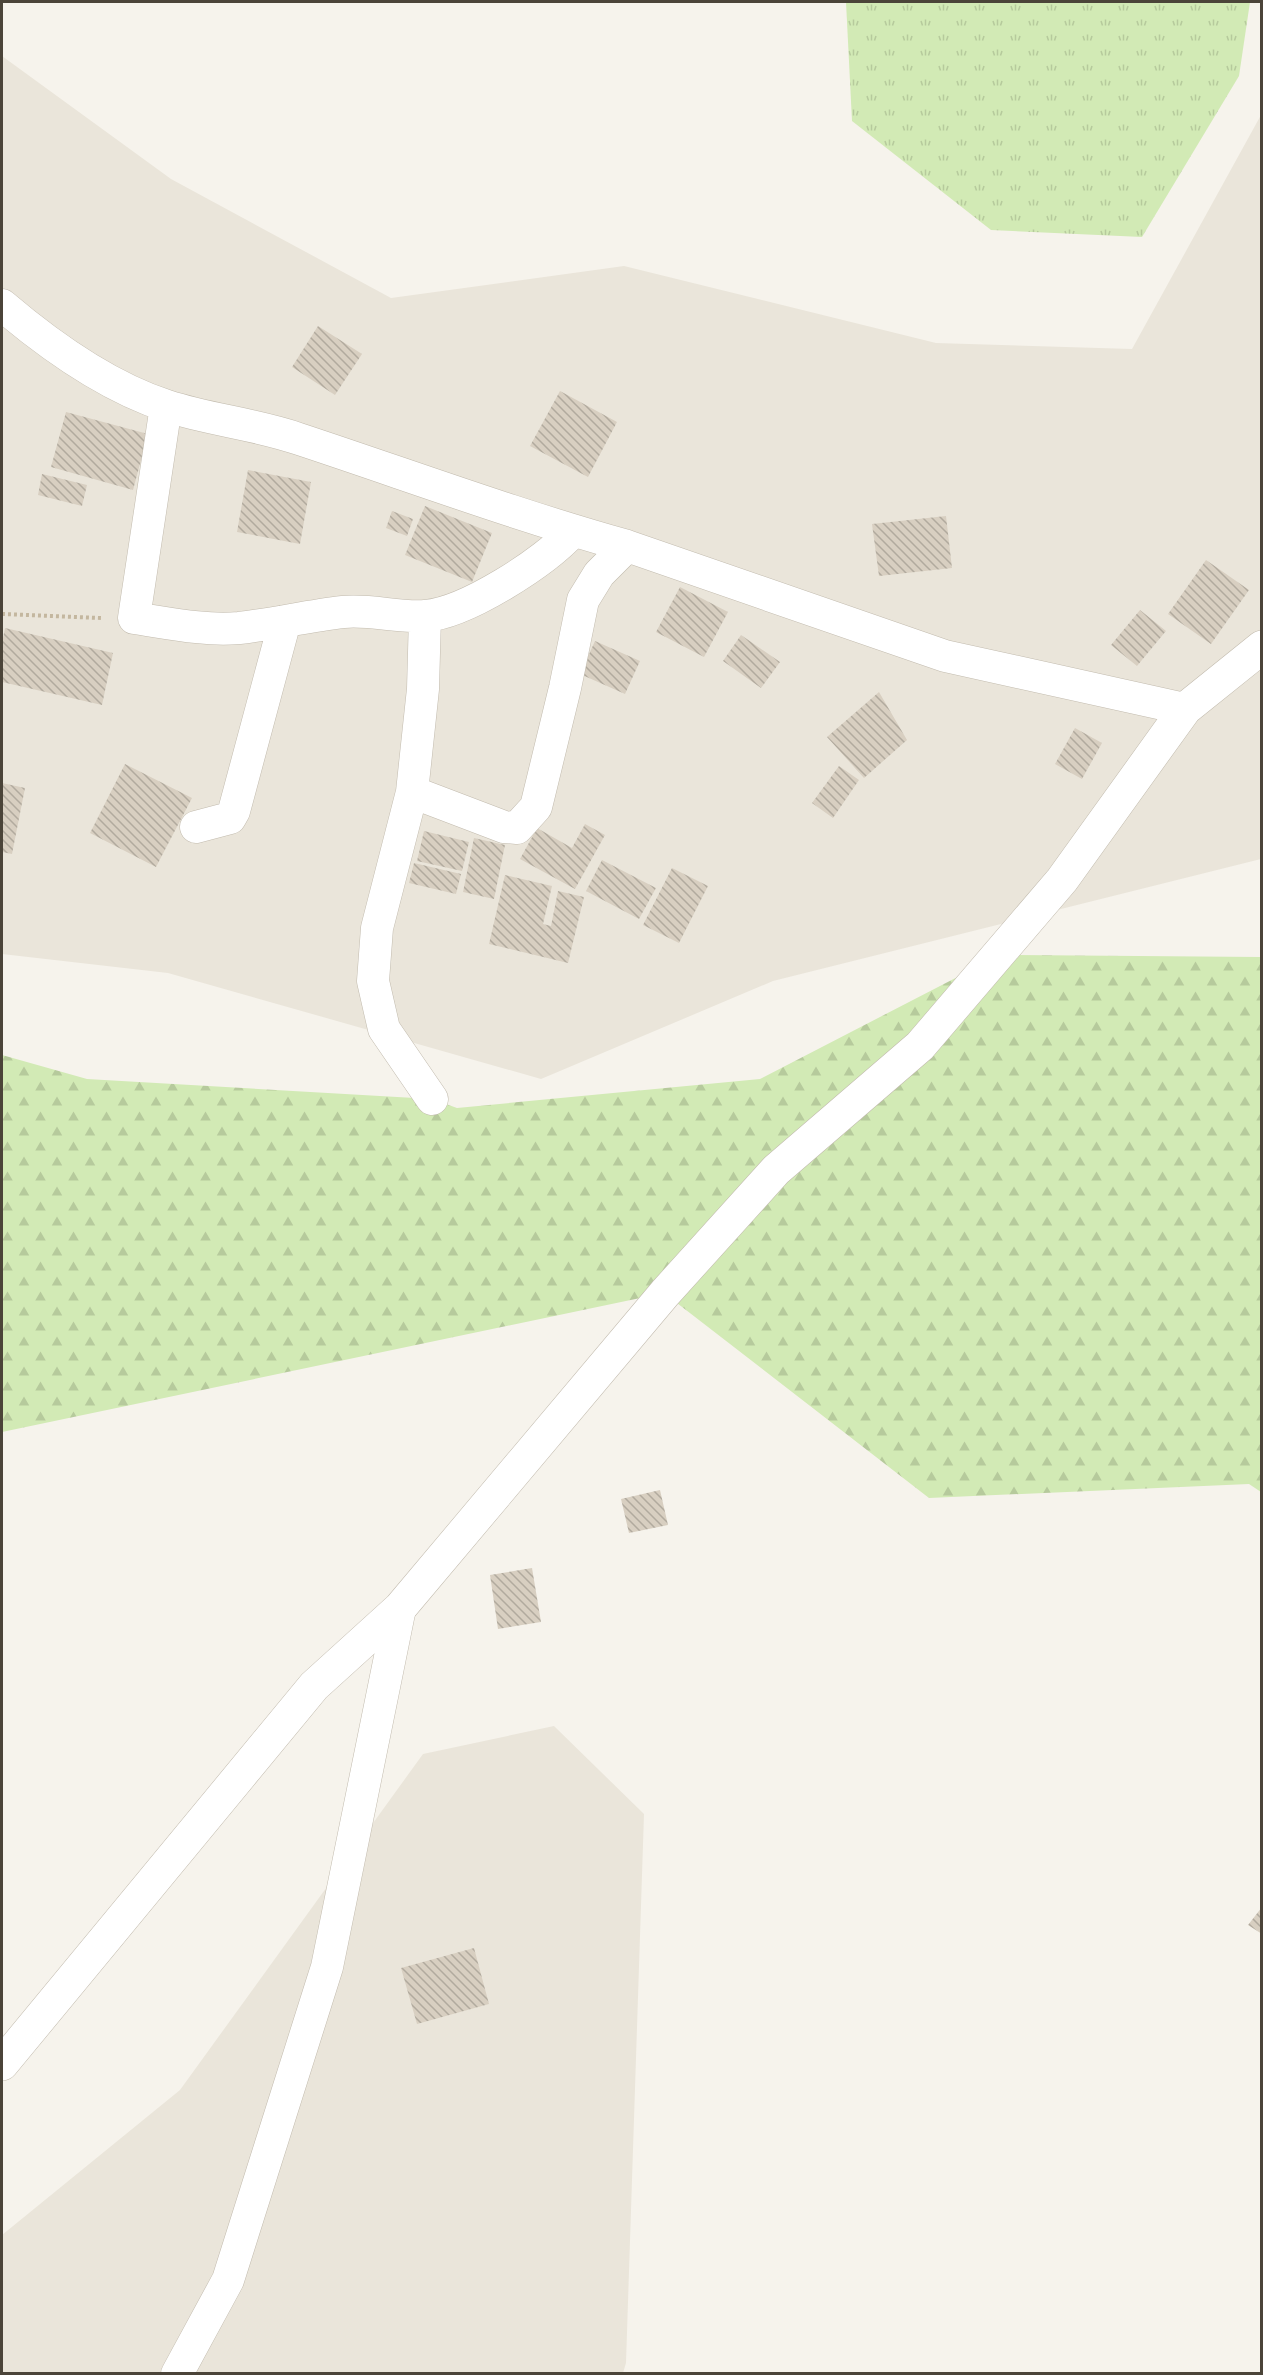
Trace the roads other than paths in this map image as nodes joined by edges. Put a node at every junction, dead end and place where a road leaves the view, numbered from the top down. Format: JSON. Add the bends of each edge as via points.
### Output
{"nodes":[{"id":1,"x":2,"y":305,"type":"edge"},
{"id":2,"x":166,"y":406,"type":"junction"},
{"id":3,"x":573,"y":531,"type":"junction"},
{"id":4,"x":627,"y":546,"type":"junction"},
{"id":5,"x":425,"y":616,"type":"junction"},
{"id":6,"x":285,"y":621,"type":"junction"},
{"id":7,"x":1262,"y":646,"type":"edge"},
{"id":8,"x":1185,"y":709,"type":"junction"},
{"id":9,"x":412,"y":792,"type":"junction"},
{"id":10,"x":196,"y":827,"type":"dead end"},
{"id":11,"x":432,"y":1098,"type":"dead end"},
{"id":12,"x":400,"y":1608,"type":"junction"},
{"id":13,"x":2,"y":2064,"type":"edge"},
{"id":14,"x":177,"y":2373,"type":"edge"}],
"edges":[{"from":1,"to":2,"type":"street","via":[[40,338],[95,372]]},
{"from":2,"to":3,"type":"street","via":[[287,434]]},
{"from":2,"to":6,"type":"street","via":[[134,618],[237,628]]},
{"from":3,"to":4,"type":"street"},
{"from":3,"to":5,"type":"street","via":[[556,550],[507,582]]},
{"from":4,"to":8,"type":"street","via":[[945,656]]},
{"from":4,"to":9,"type":"street","via":[[599,574],[583,600],[566,688],[536,807],[529,818],[517,828],[504,827]]},
{"from":5,"to":6,"type":"street","via":[[346,612]]},
{"from":5,"to":9,"type":"street","via":[[422,707]]},
{"from":6,"to":10,"type":"street","via":[[234,811],[230,818]]},
{"from":7,"to":8,"type":"street"},
{"from":8,"to":12,"type":"street","via":[[1062,880],[1000,956],[920,1046],[776,1170],[664,1293]]},
{"from":9,"to":11,"type":"street","via":[[377,928],[373,981],[384,1029]]},
{"from":12,"to":13,"type":"street","via":[[314,1686]]},
{"from":12,"to":14,"type":"street","via":[[327,1967],[228,2280]]}]}
